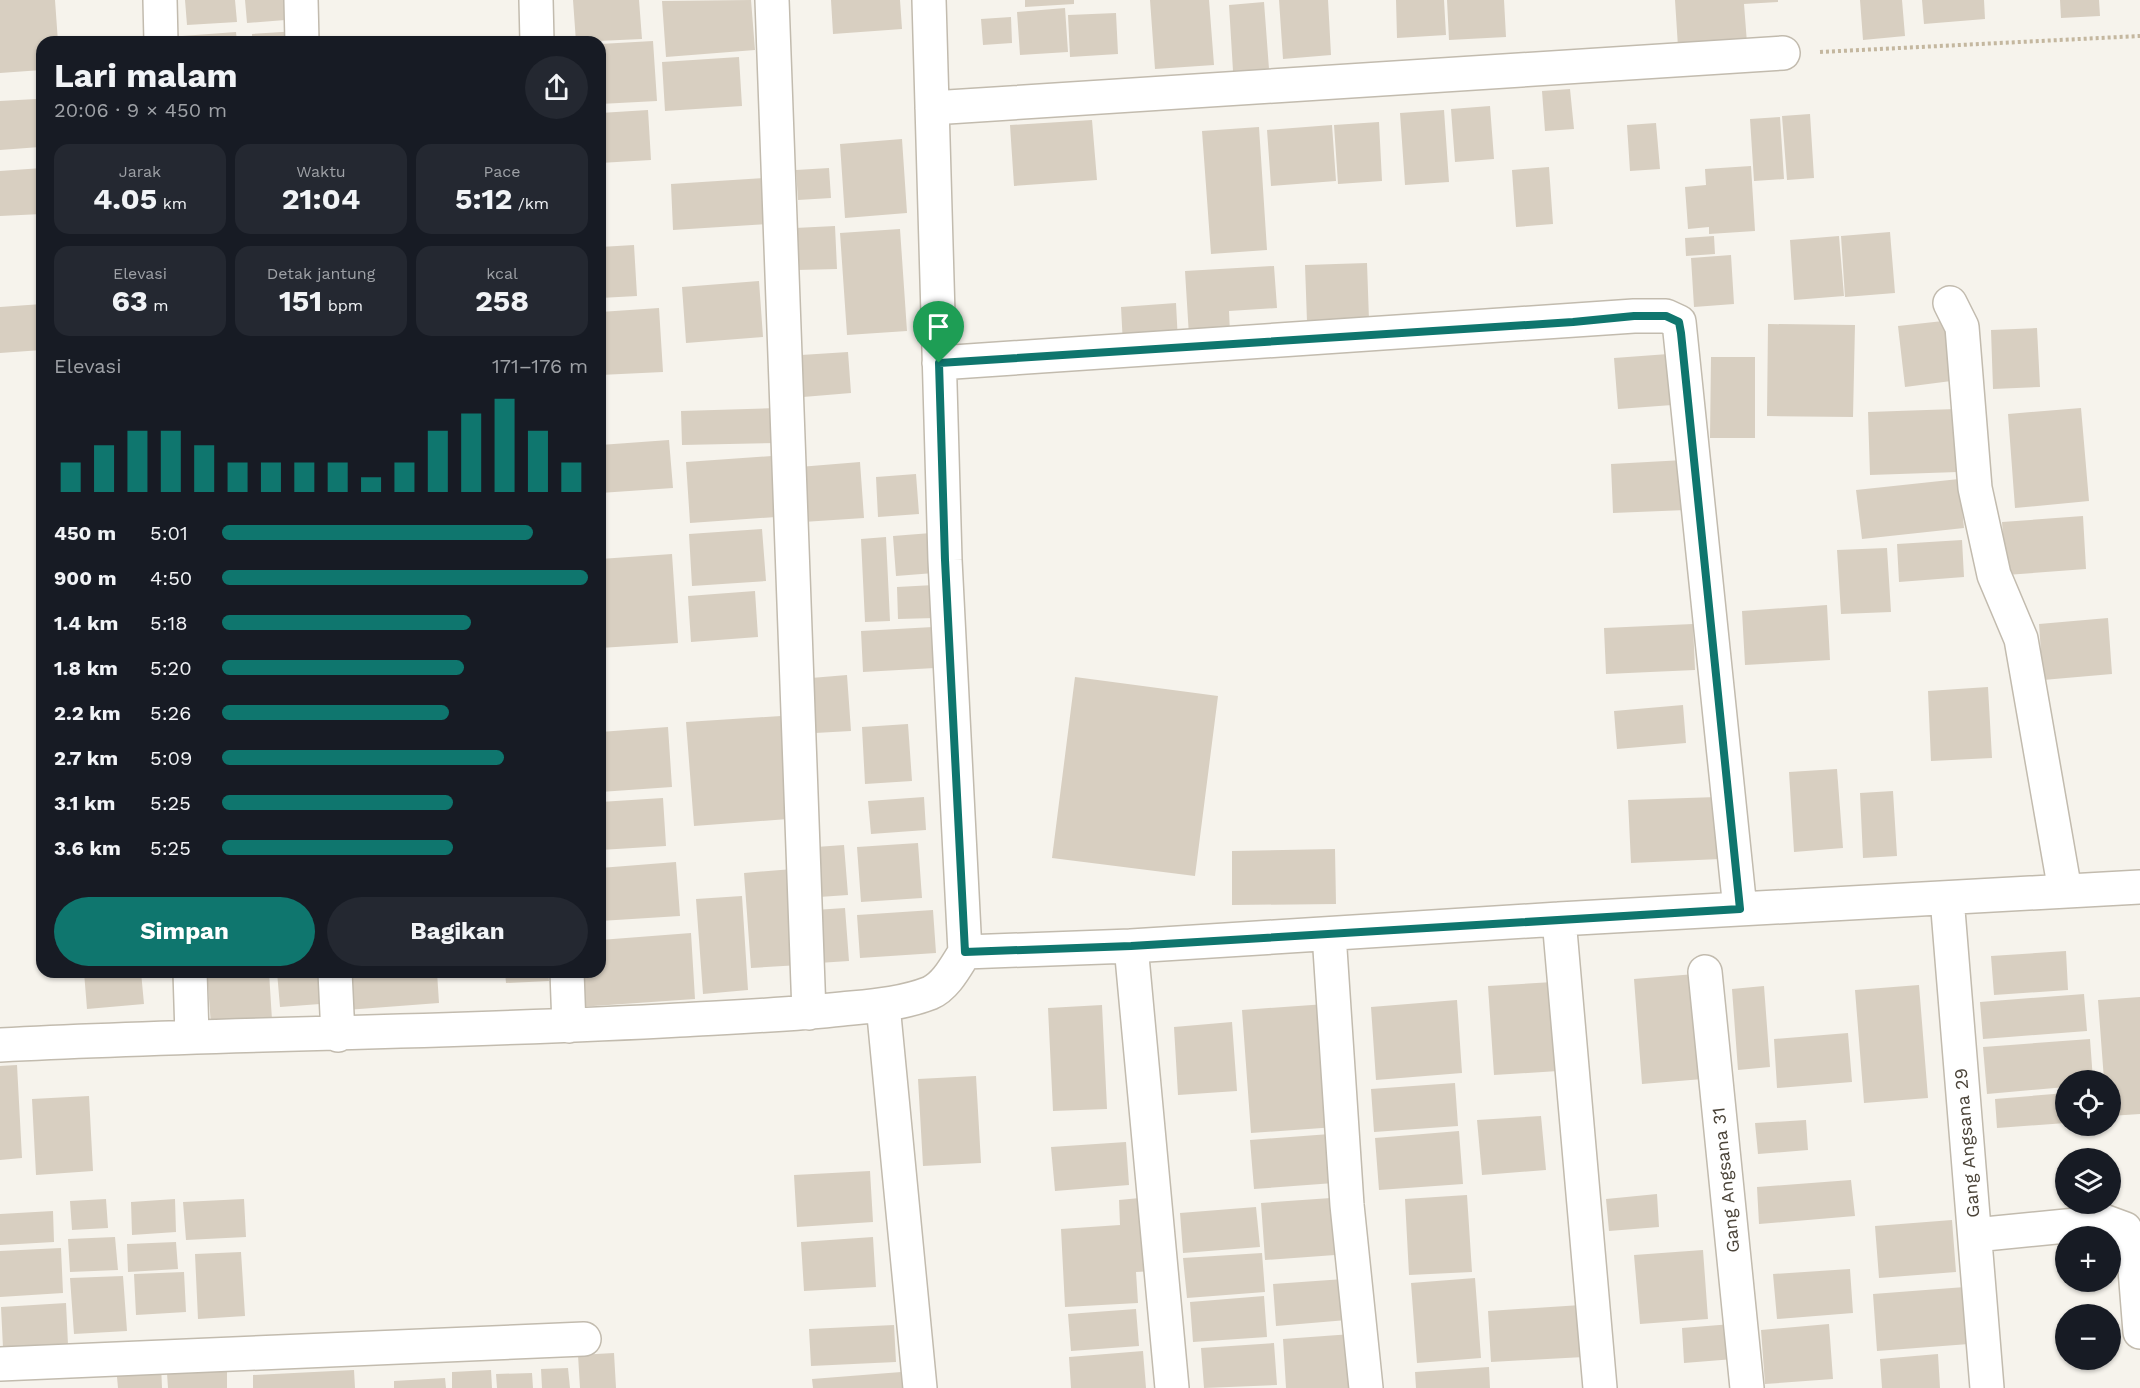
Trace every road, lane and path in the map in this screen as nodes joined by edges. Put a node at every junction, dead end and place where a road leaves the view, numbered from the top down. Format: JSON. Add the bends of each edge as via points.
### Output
{"nodes":[{"id":1,"x":160,"y":0,"type":"edge"},
{"id":2,"x":301,"y":0,"type":"edge"},
{"id":3,"x":536,"y":0,"type":"edge"},
{"id":4,"x":772,"y":0,"type":"edge"},
{"id":5,"x":929,"y":0,"type":"edge"},
{"id":6,"x":161,"y":36,"type":"edge"},
{"id":7,"x":302,"y":36,"type":"edge"},
{"id":8,"x":537,"y":36,"type":"edge"},
{"id":9,"x":2140,"y":36,"type":"edge"},
{"id":10,"x":1783,"y":53,"type":"joint"},
{"id":11,"x":932,"y":108,"type":"junction"},
{"id":12,"x":1950,"y":303,"type":"dead end"},
{"id":13,"x":939,"y":363,"type":"junction"},
{"id":14,"x":2140,"y":887,"type":"edge"},
{"id":15,"x":2066,"y":891,"type":"junction"},
{"id":16,"x":1947,"y":898,"type":"junction"},
{"id":17,"x":1740,"y":909,"type":"junction"},
{"id":18,"x":1559,"y":919,"type":"junction"},
{"id":19,"x":1329,"y":934,"type":"junction"},
{"id":20,"x":1131,"y":946,"type":"junction"},
{"id":21,"x":965,"y":952,"type":"junction"},
{"id":22,"x":1705,"y":972,"type":"dead end"},
{"id":23,"x":190,"y":978,"type":"edge"},
{"id":24,"x":335,"y":978,"type":"edge"},
{"id":25,"x":567,"y":978,"type":"edge"},
{"id":26,"x":883,"y":1005,"type":"junction"},
{"id":27,"x":809,"y":1013,"type":"junction"},
{"id":28,"x":569,"y":1026,"type":"junction"},
{"id":29,"x":192,"y":1035,"type":"junction"},
{"id":30,"x":338,"y":1035,"type":"junction"},
{"id":31,"x":0,"y":1045,"type":"edge"},
{"id":32,"x":1975,"y":1234,"type":"junction"},
{"id":33,"x":2140,"y":1332,"type":"edge"},
{"id":34,"x":584,"y":1339,"type":"dead end"},
{"id":35,"x":0,"y":1364,"type":"edge"},
{"id":36,"x":920,"y":1388,"type":"edge"},
{"id":37,"x":1172,"y":1388,"type":"edge"},
{"id":38,"x":1366,"y":1388,"type":"edge"},
{"id":39,"x":1600,"y":1388,"type":"edge"},
{"id":40,"x":1747,"y":1388,"type":"edge"},
{"id":41,"x":1987,"y":1388,"type":"edge"}],
"edges":[{"from":1,"to":6,"type":"street"},
{"from":2,"to":7,"type":"street"},
{"from":3,"to":8,"type":"street"},
{"from":4,"to":27,"type":"street"},
{"from":5,"to":11,"type":"street"},
{"from":9,"to":10,"type":"path"},
{"from":10,"to":11,"type":"street"},
{"from":11,"to":13,"type":"street"},
{"from":12,"to":15,"type":"street","via":[[1962,327],[1975,488],[1994,575],[2021,639]]},
{"from":13,"to":17,"type":"street","via":[[1634,316],[1666,316],[1679,322]]},
{"from":13,"to":21,"type":"street"},
{"from":14,"to":15,"type":"street"},
{"from":15,"to":16,"type":"street"},
{"from":16,"to":17,"type":"street"},
{"from":16,"to":32,"type":"street","name":"Gang Angsana 29"},
{"from":17,"to":18,"type":"street"},
{"from":18,"to":19,"type":"street"},
{"from":18,"to":39,"type":"street"},
{"from":19,"to":20,"type":"street"},
{"from":19,"to":38,"type":"street","via":[[1347,1205]]},
{"from":20,"to":21,"type":"street"},
{"from":20,"to":37,"type":"street"},
{"from":21,"to":26,"type":"street","via":[[949,977],[932,992]]},
{"from":22,"to":40,"type":"street","name":"Gang Angsana 31"},
{"from":23,"to":29,"type":"street"},
{"from":24,"to":30,"type":"street"},
{"from":25,"to":28,"type":"street"},
{"from":26,"to":27,"type":"street"},
{"from":26,"to":36,"type":"street"},
{"from":27,"to":28,"type":"street"},
{"from":28,"to":30,"type":"street"},
{"from":29,"to":30,"type":"street"},
{"from":29,"to":31,"type":"street"},
{"from":32,"to":33,"type":"street","via":[[2106,1222],[2125,1229],[2133,1244]]},
{"from":32,"to":41,"type":"street","name":"Gang Angsana 29"},
{"from":34,"to":35,"type":"street"}]}
